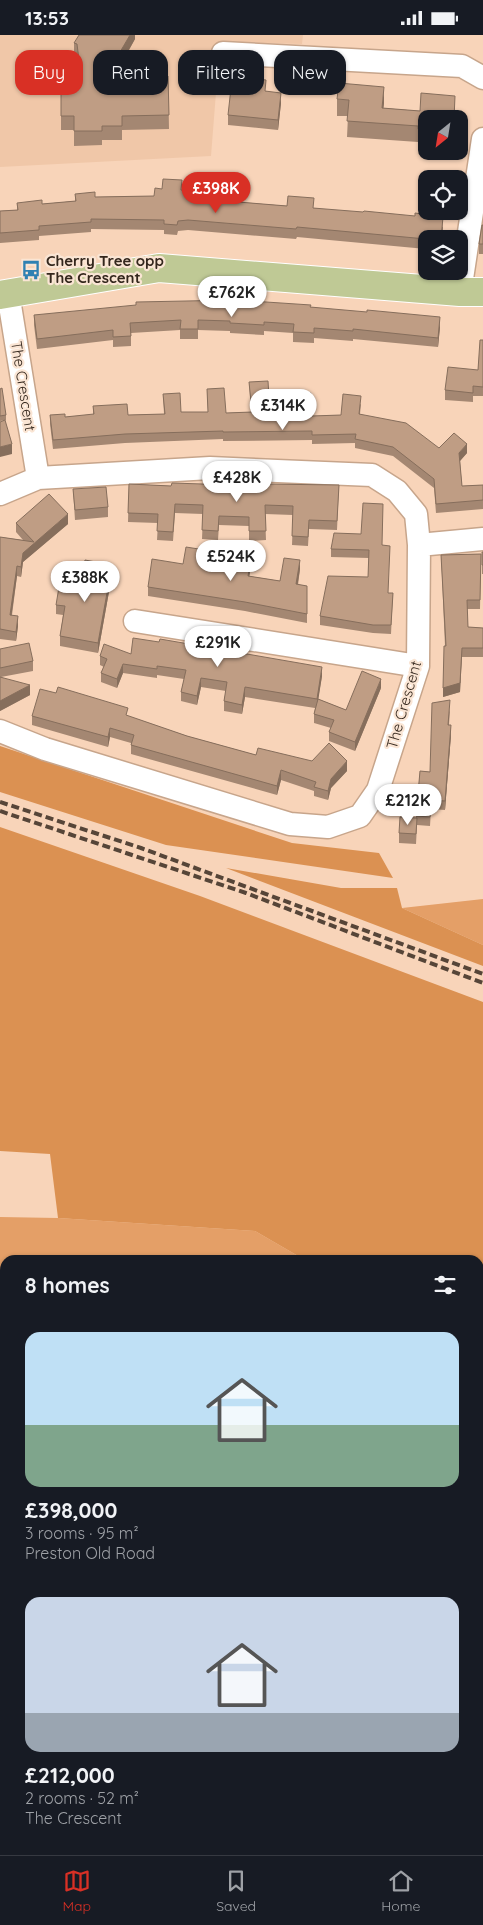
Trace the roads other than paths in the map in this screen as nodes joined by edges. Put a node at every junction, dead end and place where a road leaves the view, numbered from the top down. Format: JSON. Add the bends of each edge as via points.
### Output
{"nodes":[{"id":1,"x":264,"y":55,"type":"edge"},
{"id":2,"x":483,"y":78,"type":"edge"},
{"id":3,"x":483,"y":139,"type":"edge"},
{"id":4,"x":471,"y":292,"type":"edge"},
{"id":5,"x":4,"y":294,"type":"edge"},
{"id":6,"x":38,"y":478,"type":"junction"},
{"id":7,"x":0,"y":494,"type":"edge"},
{"id":8,"x":483,"y":539,"type":"edge"},
{"id":9,"x":419,"y":545,"type":"junction"},
{"id":10,"x":135,"y":621,"type":"dead end"},
{"id":11,"x":418,"y":666,"type":"junction"},
{"id":12,"x":0,"y":731,"type":"edge"}],
"edges":[{"from":1,"to":2,"type":"street","via":[[462,66]]},
{"from":3,"to":4,"type":"street"},
{"from":4,"to":5,"type":"main road","via":[[159,268]]},
{"from":5,"to":6,"type":"street","name":"The Crescent"},
{"from":6,"to":7,"type":"street","name":"The Crescent"},
{"from":6,"to":9,"type":"street","name":"The Crescent","via":[[210,468],[372,475],[397,491],[416,514]]},
{"from":8,"to":9,"type":"street"},
{"from":9,"to":11,"type":"street","name":"The Crescent"},
{"from":10,"to":11,"type":"street"},
{"from":11,"to":12,"type":"street","name":"The Crescent","via":[[378,790],[360,816],[328,827],[290,824],[45,749]]}]}
